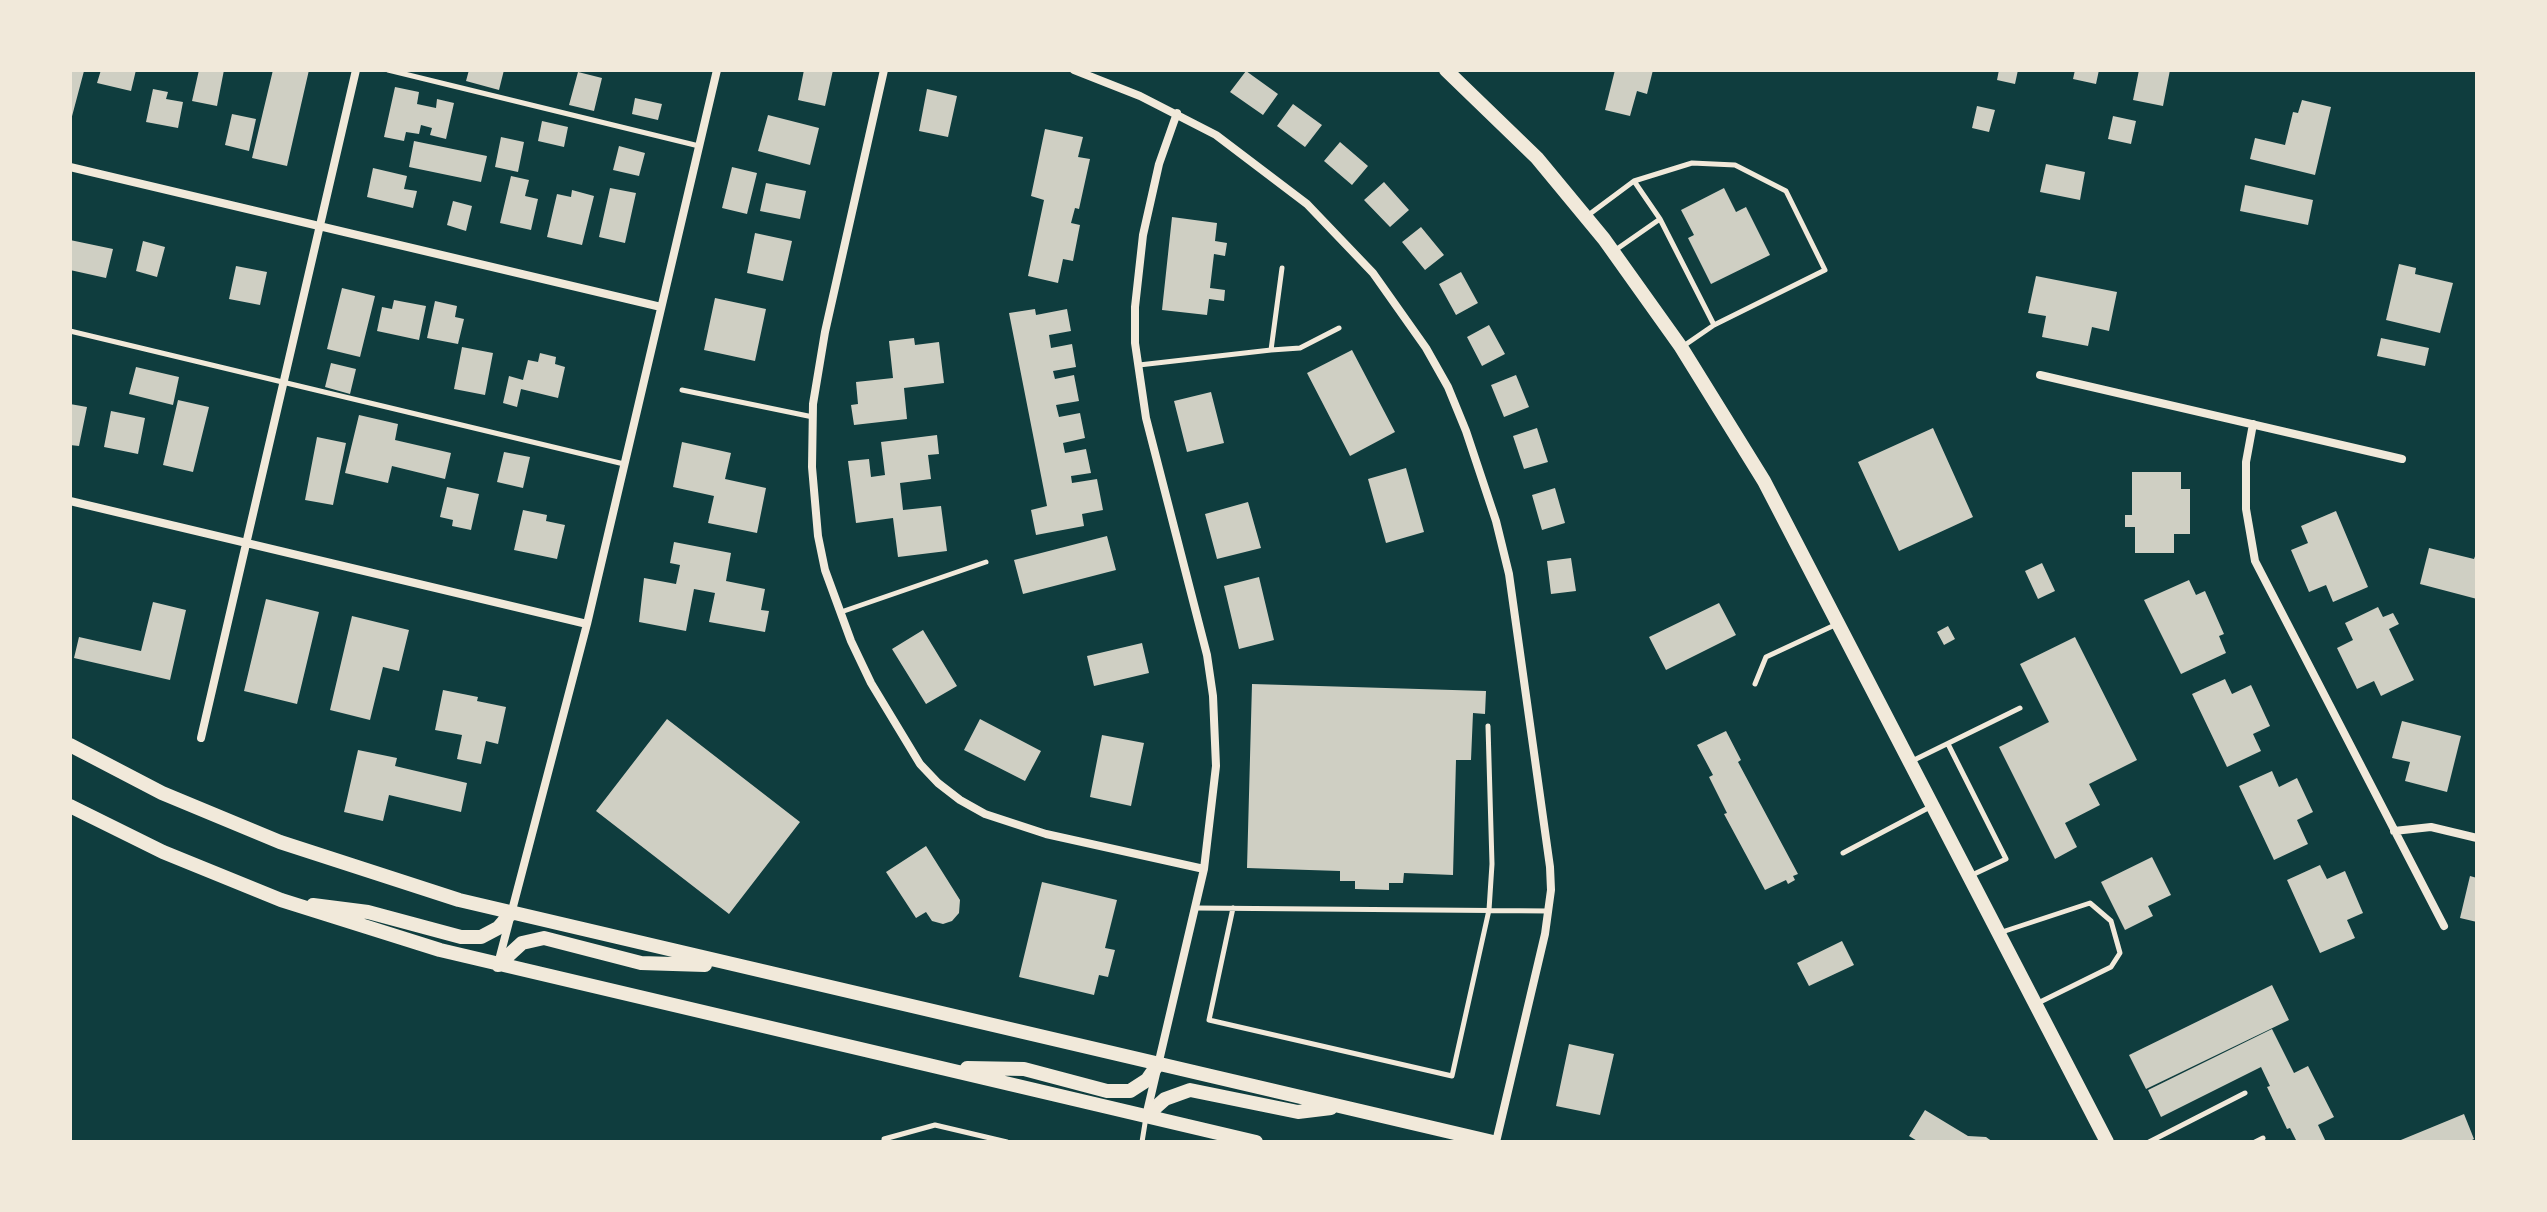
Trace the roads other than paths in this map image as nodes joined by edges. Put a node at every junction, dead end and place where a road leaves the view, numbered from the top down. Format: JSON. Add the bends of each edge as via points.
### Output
{"nodes":[{"id":1,"x":356,"y":70,"type":"edge"},
{"id":2,"x":388,"y":70,"type":"edge"},
{"id":3,"x":717,"y":70,"type":"edge"},
{"id":4,"x":884,"y":70,"type":"edge"},
{"id":5,"x":1074,"y":70,"type":"edge"},
{"id":6,"x":1446,"y":70,"type":"edge"},
{"id":7,"x":1177,"y":113,"type":"junction"},
{"id":8,"x":699,"y":146,"type":"junction"},
{"id":9,"x":70,"y":167,"type":"edge"},
{"id":10,"x":1634,"y":181,"type":"junction"},
{"id":11,"x":1586,"y":217,"type":"junction"},
{"id":12,"x":1660,"y":219,"type":"junction"},
{"id":13,"x":320,"y":226,"type":"junction"},
{"id":14,"x":1613,"y":252,"type":"junction"},
{"id":15,"x":1282,"y":268,"type":"dead end"},
{"id":16,"x":661,"y":307,"type":"junction"},
{"id":17,"x":1714,"y":325,"type":"junction"},
{"id":18,"x":1339,"y":328,"type":"dead end"},
{"id":19,"x":70,"y":331,"type":"edge"},
{"id":20,"x":1681,"y":347,"type":"junction"},
{"id":21,"x":1271,"y":350,"type":"junction"},
{"id":22,"x":1138,"y":365,"type":"junction"},
{"id":23,"x":2040,"y":375,"type":"dead end"},
{"id":24,"x":284,"y":382,"type":"junction"},
{"id":25,"x":682,"y":390,"type":"dead end"},
{"id":26,"x":813,"y":417,"type":"junction"},
{"id":27,"x":2253,"y":424,"type":"junction"},
{"id":28,"x":2402,"y":459,"type":"dead end"},
{"id":29,"x":625,"y":464,"type":"junction"},
{"id":30,"x":70,"y":501,"type":"edge"},
{"id":31,"x":246,"y":543,"type":"junction"},
{"id":32,"x":986,"y":562,"type":"dead end"},
{"id":33,"x":840,"y":612,"type":"junction"},
{"id":34,"x":587,"y":624,"type":"junction"},
{"id":35,"x":1838,"y":624,"type":"junction"},
{"id":36,"x":1755,"y":684,"type":"dead end"},
{"id":37,"x":2020,"y":708,"type":"dead end"},
{"id":38,"x":1488,"y":726,"type":"dead end"},
{"id":39,"x":201,"y":738,"type":"dead end"},
{"id":40,"x":1948,"y":744,"type":"junction"},
{"id":41,"x":70,"y":745,"type":"edge"},
{"id":42,"x":70,"y":754,"type":"edge"},
{"id":43,"x":1909,"y":762,"type":"junction"},
{"id":44,"x":130,"y":777,"type":"junction"},
{"id":45,"x":70,"y":806,"type":"edge"},
{"id":46,"x":1932,"y":807,"type":"junction"},
{"id":47,"x":2394,"y":831,"type":"junction"},
{"id":48,"x":2477,"y":838,"type":"edge"},
{"id":49,"x":1843,"y":853,"type":"dead end"},
{"id":50,"x":1204,"y":869,"type":"junction"},
{"id":51,"x":1968,"y":877,"type":"junction"},
{"id":52,"x":281,"y":900,"type":"junction"},
{"id":53,"x":1196,"y":908,"type":"junction"},
{"id":54,"x":1233,"y":908,"type":"junction"},
{"id":55,"x":1489,"y":910,"type":"junction"},
{"id":56,"x":1550,"y":911,"type":"junction"},
{"id":57,"x":511,"y":913,"type":"junction"},
{"id":58,"x":2444,"y":926,"type":"dead end"},
{"id":59,"x":1997,"y":933,"type":"junction"},
{"id":60,"x":498,"y":965,"type":"junction"},
{"id":61,"x":737,"y":966,"type":"junction"},
{"id":62,"x":2034,"y":1005,"type":"junction"},
{"id":63,"x":1158,"y":1064,"type":"junction"},
{"id":64,"x":934,"y":1067,"type":"junction"},
{"id":65,"x":2245,"y":1093,"type":"dead end"},
{"id":66,"x":1339,"y":1106,"type":"junction"},
{"id":67,"x":1146,"y":1116,"type":"junction"},
{"id":68,"x":2263,"y":1138,"type":"dead end"},
{"id":69,"x":884,"y":1142,"type":"edge"},
{"id":70,"x":1007,"y":1142,"type":"edge"},
{"id":71,"x":1142,"y":1142,"type":"edge"},
{"id":72,"x":1256,"y":1142,"type":"edge"},
{"id":73,"x":1495,"y":1142,"type":"edge"},
{"id":74,"x":2107,"y":1142,"type":"edge"},
{"id":75,"x":2149,"y":1142,"type":"edge"},
{"id":76,"x":2255,"y":1142,"type":"edge"}],
"edges":[{"from":1,"to":13,"type":"street"},
{"from":2,"to":8,"type":"lane"},
{"from":3,"to":8,"type":"street"},
{"from":4,"to":26,"type":"street","via":[[822,345]]},
{"from":5,"to":7,"type":"street"},
{"from":6,"to":11,"type":"main road","via":[[1537,158]]},
{"from":7,"to":22,"type":"street","via":[[1159,164],[1141,246],[1135,307]]},
{"from":7,"to":56,"type":"street","via":[[1268,172],[1344,241],[1418,335],[1448,387],[1481,473],[1509,574],[1550,867]]},
{"from":8,"to":16,"type":"street"},
{"from":9,"to":13,"type":"street"},
{"from":10,"to":11,"type":"lane"},
{"from":10,"to":12,"type":"lane"},
{"from":10,"to":17,"type":"lane","via":[[1692,163],[1735,165],[1786,191],[1825,270]]},
{"from":11,"to":14,"type":"main road"},
{"from":12,"to":14,"type":"lane"},
{"from":12,"to":17,"type":"lane"},
{"from":13,"to":16,"type":"street"},
{"from":13,"to":24,"type":"street"},
{"from":14,"to":20,"type":"main road"},
{"from":15,"to":21,"type":"lane"},
{"from":16,"to":29,"type":"street"},
{"from":17,"to":20,"type":"lane"},
{"from":18,"to":21,"type":"lane","via":[[1300,348]]},
{"from":19,"to":24,"type":"lane"},
{"from":20,"to":35,"type":"main road","via":[[1764,481]]},
{"from":21,"to":22,"type":"lane"},
{"from":22,"to":50,"type":"street","via":[[1213,696],[1216,766]]},
{"from":23,"to":27,"type":"street"},
{"from":24,"to":29,"type":"lane"},
{"from":24,"to":31,"type":"street"},
{"from":25,"to":26,"type":"lane"},
{"from":26,"to":33,"type":"street","via":[[816,525]]},
{"from":27,"to":28,"type":"street"},
{"from":27,"to":47,"type":"street","via":[[2246,509],[2255,561]]},
{"from":29,"to":34,"type":"street"},
{"from":30,"to":31,"type":"street"},
{"from":31,"to":34,"type":"street"},
{"from":31,"to":39,"type":"street"},
{"from":32,"to":33,"type":"lane"},
{"from":33,"to":50,"type":"street","via":[[871,683],[920,764],[960,800],[1025,828]]},
{"from":34,"to":57,"type":"street"},
{"from":35,"to":36,"type":"lane","via":[[1766,657]]},
{"from":35,"to":43,"type":"main road"},
{"from":37,"to":40,"type":"lane"},
{"from":38,"to":55,"type":"lane"},
{"from":40,"to":43,"type":"lane"},
{"from":40,"to":51,"type":"lane","via":[[2006,859]]},
{"from":41,"to":44,"type":"main road"},
{"from":42,"to":44,"type":"main road"},
{"from":43,"to":46,"type":"main road"},
{"from":44,"to":57,"type":"main road","via":[[292,847]]},
{"from":45,"to":52,"type":"main road","via":[[163,852]]},
{"from":46,"to":49,"type":"lane"},
{"from":46,"to":51,"type":"main road"},
{"from":47,"to":48,"type":"street","via":[[2431,827]]},
{"from":47,"to":58,"type":"street"},
{"from":50,"to":53,"type":"street"},
{"from":51,"to":59,"type":"main road"},
{"from":52,"to":57,"type":"main road","via":[[368,912],[461,937],[481,937]]},
{"from":52,"to":60,"type":"main road"},
{"from":53,"to":54,"type":"lane"},
{"from":53,"to":63,"type":"street"},
{"from":54,"to":55,"type":"lane"},
{"from":54,"to":55,"type":"lane","via":[[1209,1020],[1452,1076]]},
{"from":55,"to":56,"type":"lane"},
{"from":56,"to":73,"type":"street"},
{"from":57,"to":60,"type":"street"},
{"from":57,"to":61,"type":"main road"},
{"from":59,"to":62,"type":"main road"},
{"from":59,"to":62,"type":"lane","via":[[2090,903],[2111,921],[2120,953],[2111,967]]},
{"from":60,"to":61,"type":"main road","via":[[522,943],[544,938],[641,963]]},
{"from":60,"to":64,"type":"main road"},
{"from":61,"to":63,"type":"main road"},
{"from":62,"to":74,"type":"main road"},
{"from":63,"to":64,"type":"main road","via":[[1130,1091],[1107,1091],[1024,1069]]},
{"from":63,"to":66,"type":"main road"},
{"from":63,"to":67,"type":"street"},
{"from":64,"to":67,"type":"main road"},
{"from":65,"to":75,"type":"lane"},
{"from":66,"to":67,"type":"main road","via":[[1298,1112],[1190,1090],[1165,1099]]},
{"from":66,"to":73,"type":"main road"},
{"from":67,"to":71,"type":"lane"},
{"from":67,"to":72,"type":"main road"},
{"from":68,"to":76,"type":"lane"},
{"from":69,"to":70,"type":"lane","via":[[935,1125]]}]}
